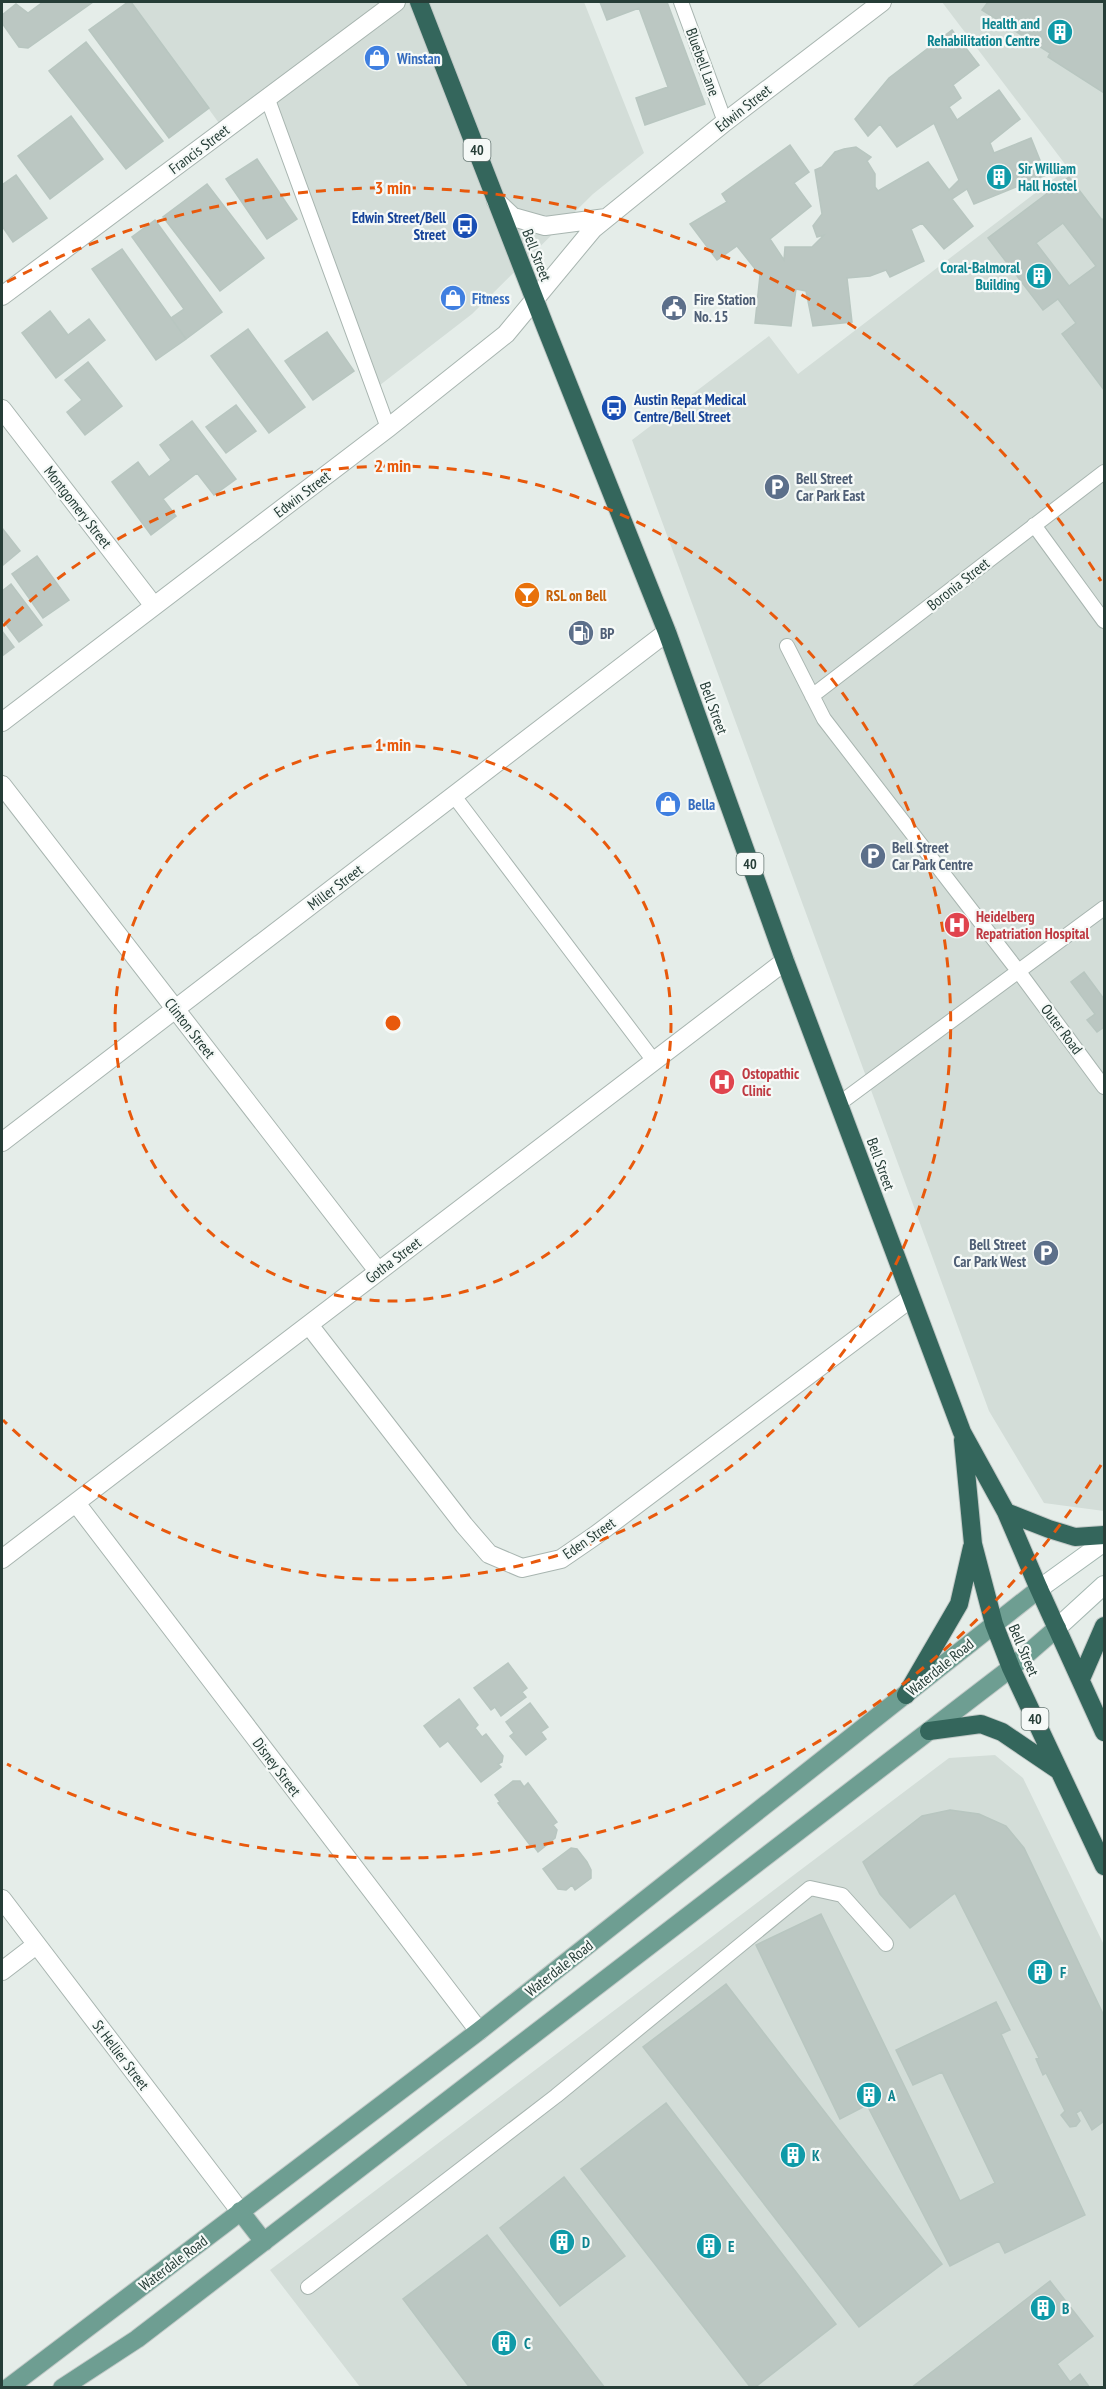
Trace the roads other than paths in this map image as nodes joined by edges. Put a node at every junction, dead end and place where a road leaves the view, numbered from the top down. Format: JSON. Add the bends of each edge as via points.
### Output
{"nodes":[{"id":1,"x":396,"y":2,"type":"edge"},
{"id":2,"x":419,"y":2,"type":"edge"},
{"id":3,"x":681,"y":2,"type":"edge"},
{"id":4,"x":882,"y":2,"type":"edge"},
{"id":5,"x":267,"y":97,"type":"junction"},
{"id":6,"x":725,"y":122,"type":"junction"},
{"id":7,"x":496,"y":201,"type":"junction"},
{"id":8,"x":606,"y":218,"type":"junction"},
{"id":9,"x":2,"y":296,"type":"edge"},
{"id":10,"x":534,"y":298,"type":"junction"},
{"id":11,"x":2,"y":409,"type":"edge"},
{"id":12,"x":388,"y":428,"type":"junction"},
{"id":13,"x":1104,"y":472,"type":"edge"},
{"id":14,"x":1034,"y":525,"type":"junction"},
{"id":15,"x":154,"y":606,"type":"junction"},
{"id":16,"x":1104,"y":621,"type":"edge"},
{"id":17,"x":667,"y":632,"type":"junction"},
{"id":18,"x":787,"y":646,"type":"dead end"},
{"id":19,"x":812,"y":696,"type":"junction"},
{"id":20,"x":2,"y":722,"type":"edge"},
{"id":21,"x":2,"y":785,"type":"edge"},
{"id":22,"x":454,"y":796,"type":"junction"},
{"id":23,"x":1104,"y":908,"type":"edge"},
{"id":24,"x":785,"y":961,"type":"junction"},
{"id":25,"x":1018,"y":972,"type":"junction"},
{"id":26,"x":175,"y":1009,"type":"junction"},
{"id":27,"x":654,"y":1061,"type":"junction"},
{"id":28,"x":1104,"y":1087,"type":"edge"},
{"id":29,"x":840,"y":1103,"type":"junction"},
{"id":30,"x":2,"y":1142,"type":"edge"},
{"id":31,"x":378,"y":1272,"type":"junction"},
{"id":32,"x":911,"y":1298,"type":"junction"},
{"id":33,"x":309,"y":1324,"type":"junction"},
{"id":34,"x":962,"y":1432,"type":"junction"},
{"id":35,"x":76,"y":1503,"type":"junction"},
{"id":36,"x":1006,"y":1512,"type":"junction"},
{"id":37,"x":1104,"y":1535,"type":"edge"},
{"id":38,"x":1104,"y":1542,"type":"edge"},
{"id":39,"x":973,"y":1544,"type":"junction"},
{"id":40,"x":2,"y":1560,"type":"edge"},
{"id":41,"x":1104,"y":1585,"type":"edge"},
{"id":42,"x":1039,"y":1590,"type":"junction"},
{"id":43,"x":994,"y":1624,"type":"junction"},
{"id":44,"x":1104,"y":1626,"type":"edge"},
{"id":45,"x":1057,"y":1628,"type":"junction"},
{"id":46,"x":1011,"y":1668,"type":"junction"},
{"id":47,"x":1081,"y":1679,"type":"junction"},
{"id":48,"x":906,"y":1695,"type":"junction"},
{"id":49,"x":929,"y":1731,"type":"junction"},
{"id":50,"x":1104,"y":1732,"type":"edge"},
{"id":51,"x":1059,"y":1771,"type":"junction"},
{"id":52,"x":1104,"y":1866,"type":"edge"},
{"id":53,"x":2,"y":1899,"type":"edge"},
{"id":54,"x":886,"y":1944,"type":"dead end"},
{"id":55,"x":36,"y":1945,"type":"junction"},
{"id":56,"x":2,"y":1971,"type":"edge"},
{"id":57,"x":479,"y":2031,"type":"junction"},
{"id":58,"x":240,"y":2211,"type":"junction"},
{"id":59,"x":264,"y":2241,"type":"junction"},
{"id":60,"x":308,"y":2288,"type":"dead end"},
{"id":61,"x":8,"y":2388,"type":"edge"},
{"id":62,"x":62,"y":2388,"type":"edge"}],
"edges":[{"from":1,"to":5,"type":"street","name":"Francis Street"},
{"from":2,"to":7,"type":"highway","name":"Bell Street","number":"40"},
{"from":3,"to":6,"type":"lane","name":"Bluebell Lane"},
{"from":4,"to":6,"type":"street","name":"Edwin Street"},
{"from":5,"to":9,"type":"street","name":"Francis Street"},
{"from":5,"to":12,"type":"lane"},
{"from":6,"to":8,"type":"street","name":"Edwin Street"},
{"from":7,"to":8,"type":"street","via":[[513,217],[545,226]]},
{"from":7,"to":10,"type":"highway","name":"Bell Street","number":"40"},
{"from":8,"to":10,"type":"street","name":"Edwin Street"},
{"from":10,"to":12,"type":"street","name":"Edwin Street","via":[[506,334]]},
{"from":10,"to":17,"type":"highway","name":"Bell Street","number":"40"},
{"from":11,"to":15,"type":"street","name":"Montgomery Street"},
{"from":12,"to":15,"type":"street","name":"Edwin Street"},
{"from":13,"to":14,"type":"lane","name":"Boronia Street"},
{"from":14,"to":16,"type":"lane"},
{"from":14,"to":19,"type":"lane","name":"Boronia Street"},
{"from":15,"to":20,"type":"street","name":"Edwin Street"},
{"from":17,"to":22,"type":"street","name":"Miller Street"},
{"from":17,"to":24,"type":"highway","name":"Bell Street","number":"40"},
{"from":18,"to":19,"type":"lane","name":"Outer Road"},
{"from":19,"to":25,"type":"lane","name":"Outer Road","via":[[824,719]]},
{"from":21,"to":26,"type":"street","name":"Clinton Street"},
{"from":22,"to":26,"type":"street","name":"Miller Street"},
{"from":22,"to":27,"type":"lane"},
{"from":23,"to":25,"type":"lane"},
{"from":24,"to":27,"type":"street","name":"Gotha Street"},
{"from":24,"to":29,"type":"highway","name":"Bell Street","number":"40"},
{"from":25,"to":28,"type":"lane","name":"Outer Road"},
{"from":25,"to":29,"type":"lane"},
{"from":26,"to":30,"type":"street","name":"Miller Street"},
{"from":26,"to":31,"type":"street","name":"Clinton Street"},
{"from":27,"to":31,"type":"street","name":"Gotha Street"},
{"from":29,"to":32,"type":"highway","name":"Bell Street","number":"40"},
{"from":31,"to":33,"type":"street","name":"Gotha Street"},
{"from":32,"to":33,"type":"street","name":"Eden Street","via":[[561,1559],[522,1568],[489,1554]]},
{"from":32,"to":34,"type":"highway","name":"Bell Street","number":"40"},
{"from":33,"to":35,"type":"street","name":"Gotha Street"},
{"from":34,"to":36,"type":"highway","name":"Bell Street","number":"40"},
{"from":34,"to":39,"type":"highway","name":"Bell Street","number":"40"},
{"from":35,"to":40,"type":"street","name":"Gotha Street"},
{"from":35,"to":57,"type":"street","name":"Disney Street"},
{"from":36,"to":37,"type":"highway","via":[[1075,1537]]},
{"from":36,"to":42,"type":"highway","name":"Bell Street","number":"40"},
{"from":38,"to":42,"type":"street","name":"Waterdale Road"},
{"from":39,"to":43,"type":"highway","name":"Bell Street","number":"40"},
{"from":39,"to":48,"type":"highway","via":[[958,1604]]},
{"from":41,"to":45,"type":"street"},
{"from":42,"to":43,"type":"main road","name":"Waterdale Road"},
{"from":42,"to":45,"type":"highway","name":"Bell Street","number":"40"},
{"from":43,"to":46,"type":"highway","name":"Bell Street","number":"40"},
{"from":43,"to":48,"type":"main road","name":"Waterdale Road"},
{"from":44,"to":47,"type":"highway"},
{"from":45,"to":46,"type":"main road"},
{"from":45,"to":47,"type":"highway","name":"Bell Street","number":"40"},
{"from":46,"to":49,"type":"main road"},
{"from":46,"to":51,"type":"highway","name":"Bell Street","number":"40"},
{"from":47,"to":50,"type":"highway","name":"Bell Street","number":"40"},
{"from":48,"to":57,"type":"main road","name":"Waterdale Road"},
{"from":49,"to":51,"type":"highway","via":[[981,1724],[1002,1732]]},
{"from":49,"to":59,"type":"main road"},
{"from":51,"to":52,"type":"highway","name":"Bell Street","number":"40"},
{"from":53,"to":55,"type":"street","name":"St Hellier Street"},
{"from":54,"to":60,"type":"lane","via":[[842,1895],[810,1888],[556,2096]]},
{"from":55,"to":56,"type":"street"},
{"from":55,"to":58,"type":"street","name":"St Hellier Street"},
{"from":57,"to":58,"type":"main road","name":"Waterdale Road"},
{"from":58,"to":59,"type":"main road"},
{"from":58,"to":61,"type":"main road","name":"Waterdale Road"},
{"from":59,"to":62,"type":"main road","via":[[137,2338]]}]}
